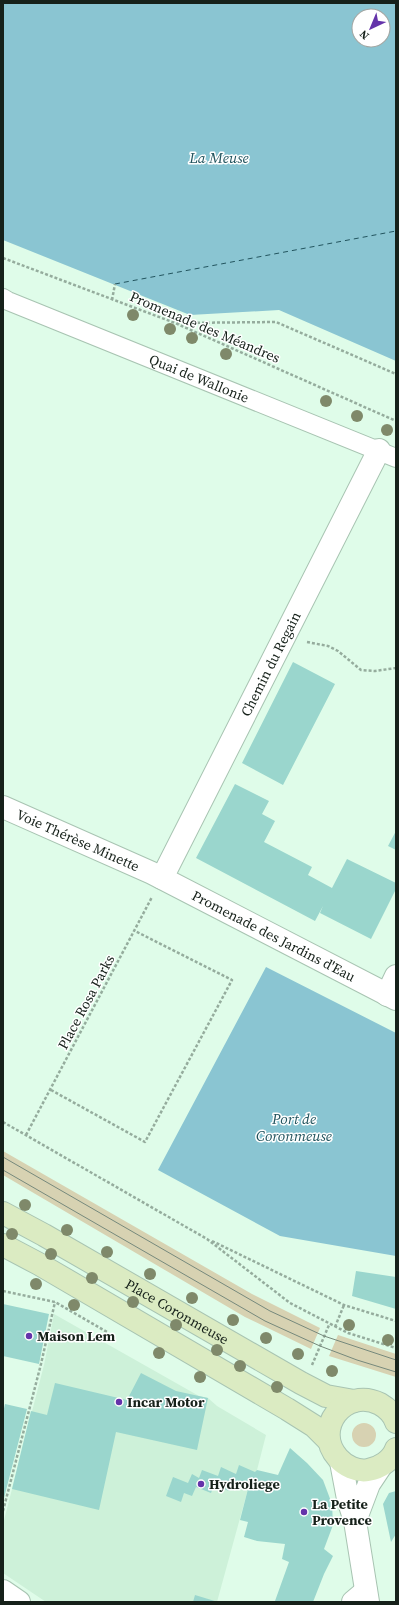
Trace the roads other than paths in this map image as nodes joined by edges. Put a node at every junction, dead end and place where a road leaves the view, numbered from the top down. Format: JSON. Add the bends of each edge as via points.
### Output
{"nodes":[{"id":1,"x":3,"y":298,"type":"edge"},
{"id":2,"x":387,"y":454,"type":"edge"},
{"id":3,"x":3,"y":807,"type":"edge"},
{"id":4,"x":157,"y":875,"type":"junction"},
{"id":5,"x":393,"y":990,"type":"edge"},
{"id":6,"x":3,"y":1214,"type":"edge"},
{"id":7,"x":3,"y":1245,"type":"edge"},
{"id":8,"x":354,"y":1401,"type":"junction"},
{"id":9,"x":393,"y":1412,"type":"edge"},
{"id":10,"x":328,"y":1440,"type":"junction"},
{"id":11,"x":392,"y":1457,"type":"edge"},
{"id":12,"x":341,"y":1462,"type":"junction"},
{"id":13,"x":355,"y":1521,"type":"junction"},
{"id":14,"x":3,"y":1591,"type":"edge"},
{"id":15,"x":363,"y":1598,"type":"edge"},
{"id":16,"x":19,"y":1602,"type":"edge"}],
"edges":[{"from":1,"to":2,"type":"street","name":"Quai de Wallonie"},
{"from":2,"to":4,"type":"street","name":"Chemin du Regain","via":[[284,638]]},
{"from":3,"to":4,"type":"street","name":"Voie Thérèse Minette"},
{"from":4,"to":5,"type":"street","name":"Promenade des Jardins d'Eau"},
{"from":6,"to":8,"type":"main road","name":"Place Coronmeuse","via":[[44,1234],[301,1383],[326,1396]]},
{"from":7,"to":10,"type":"main road","name":"Place Coronmeuse","via":[[287,1409],[314,1426]]},
{"from":8,"to":9,"type":"main road","name":"Place Coronmeuse","via":[[372,1400]]},
{"from":8,"to":10,"type":"main road","via":[[342,1406],[334,1416],[329,1427]]},
{"from":10,"to":12,"type":"main road","name":"Place Coronmeuse"},
{"from":11,"to":12,"type":"main road","via":[[367,1470],[353,1468]]},
{"from":11,"to":13,"type":"street","via":[[369,1484]]},
{"from":12,"to":13,"type":"street"},
{"from":13,"to":15,"type":"street"},
{"from":14,"to":16,"type":"street"}]}
